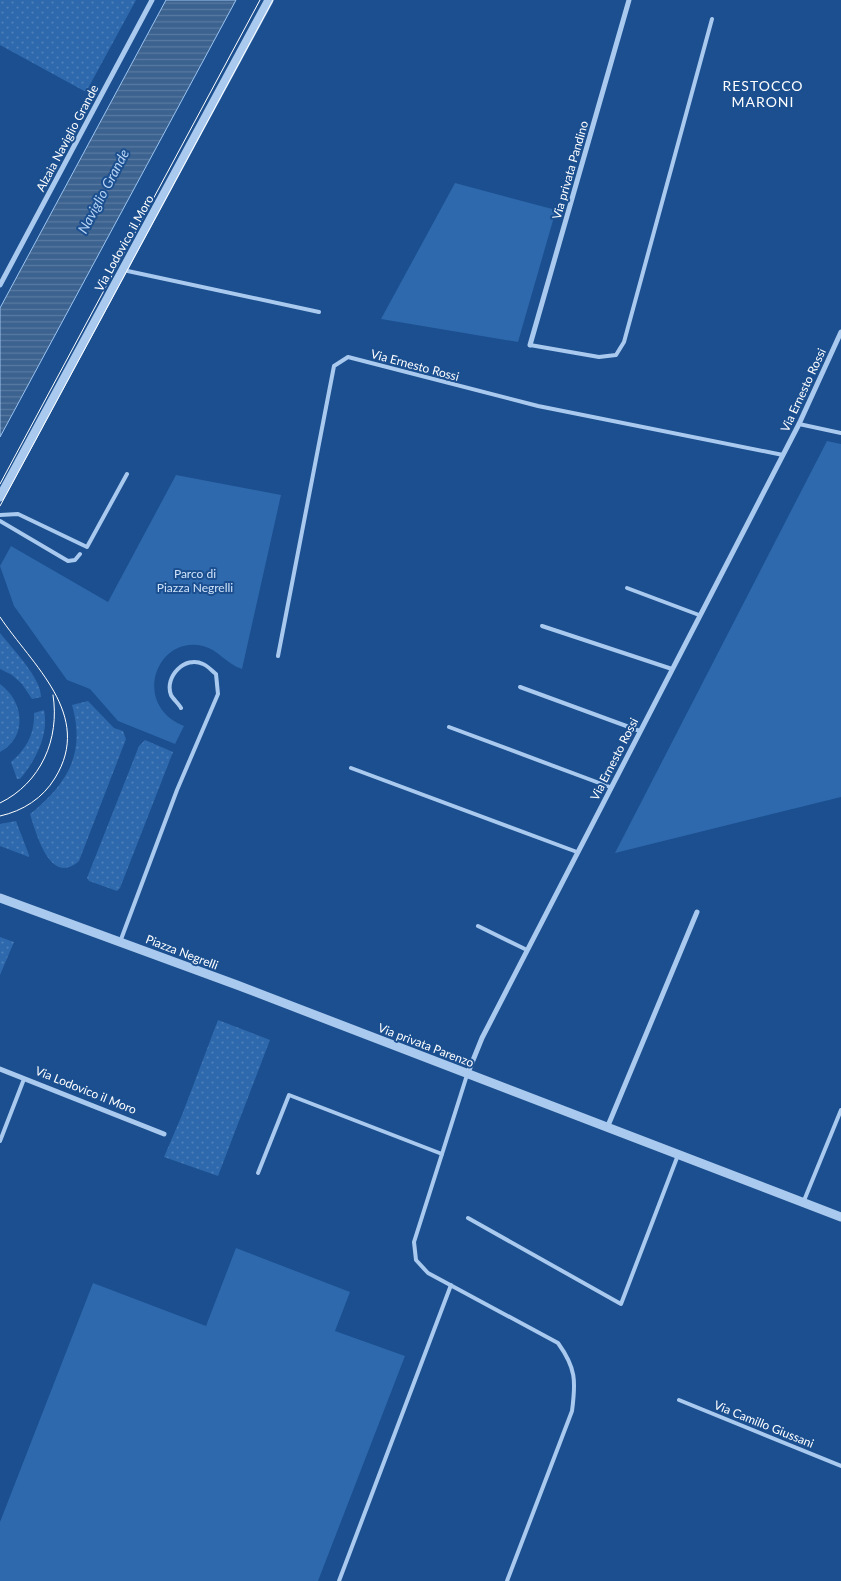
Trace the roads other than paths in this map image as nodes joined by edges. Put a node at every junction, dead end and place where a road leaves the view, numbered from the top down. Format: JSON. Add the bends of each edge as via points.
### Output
{"nodes":[{"id":1,"x":152,"y":0,"type":"edge"},
{"id":2,"x":269,"y":0,"type":"edge"},
{"id":3,"x":629,"y":0,"type":"edge"},
{"id":4,"x":712,"y":19,"type":"dead end"},
{"id":5,"x":123,"y":270,"type":"junction"},
{"id":6,"x":0,"y":285,"type":"edge"},
{"id":7,"x":319,"y":312,"type":"dead end"},
{"id":8,"x":841,"y":332,"type":"edge"},
{"id":9,"x":530,"y":345,"type":"joint"},
{"id":10,"x":799,"y":424,"type":"junction"},
{"id":11,"x":841,"y":433,"type":"edge"},
{"id":12,"x":783,"y":455,"type":"junction"},
{"id":13,"x":127,"y":474,"type":"dead end"},
{"id":14,"x":0,"y":497,"type":"edge"},
{"id":15,"x":0,"y":515,"type":"edge"},
{"id":16,"x":0,"y":521,"type":"edge"},
{"id":17,"x":80,"y":554,"type":"dead end"},
{"id":18,"x":627,"y":588,"type":"dead end"},
{"id":19,"x":699,"y":615,"type":"junction"},
{"id":20,"x":542,"y":626,"type":"dead end"},
{"id":21,"x":278,"y":656,"type":"dead end"},
{"id":22,"x":672,"y":669,"type":"junction"},
{"id":23,"x":520,"y":687,"type":"dead end"},
{"id":24,"x":181,"y":708,"type":"dead end"},
{"id":25,"x":449,"y":727,"type":"dead end"},
{"id":26,"x":640,"y":730,"type":"junction"},
{"id":27,"x":351,"y":768,"type":"dead end"},
{"id":28,"x":610,"y":787,"type":"junction"},
{"id":29,"x":577,"y":852,"type":"junction"},
{"id":30,"x":0,"y":898,"type":"edge"},
{"id":31,"x":697,"y":912,"type":"dead end"},
{"id":32,"x":478,"y":926,"type":"dead end"},
{"id":33,"x":120,"y":942,"type":"junction"},
{"id":34,"x":527,"y":950,"type":"junction"},
{"id":35,"x":236,"y":985,"type":"joint"},
{"id":36,"x":0,"y":1069,"type":"edge"},
{"id":37,"x":467,"y":1074,"type":"junction"},
{"id":38,"x":24,"y":1079,"type":"junction"},
{"id":39,"x":841,"y":1110,"type":"edge"},
{"id":40,"x":606,"y":1128,"type":"junction"},
{"id":41,"x":164,"y":1134,"type":"dead end"},
{"id":42,"x":0,"y":1141,"type":"edge"},
{"id":43,"x":442,"y":1154,"type":"junction"},
{"id":44,"x":678,"y":1155,"type":"junction"},
{"id":45,"x":258,"y":1173,"type":"dead end"},
{"id":46,"x":803,"y":1203,"type":"junction"},
{"id":47,"x":841,"y":1217,"type":"edge"},
{"id":48,"x":468,"y":1218,"type":"dead end"},
{"id":49,"x":451,"y":1285,"type":"junction"},
{"id":50,"x":679,"y":1400,"type":"dead end"},
{"id":51,"x":841,"y":1466,"type":"edge"},
{"id":52,"x":339,"y":1581,"type":"edge"},
{"id":53,"x":507,"y":1581,"type":"edge"}],
"edges":[{"from":1,"to":6,"type":"street","name":"Alzaia Naviglio Grande"},
{"from":2,"to":5,"type":"street","name":"Via Lodovico il Moro"},
{"from":3,"to":9,"type":"street","name":"Via privata Pandino"},
{"from":4,"to":9,"type":"lane","via":[[624,342],[616,355],[599,357]]},
{"from":5,"to":7,"type":"lane"},
{"from":5,"to":14,"type":"street","name":"Via Lodovico il Moro"},
{"from":8,"to":10,"type":"street","name":"Via Ernesto Rossi"},
{"from":10,"to":11,"type":"lane"},
{"from":10,"to":12,"type":"street","name":"Via Ernesto Rossi"},
{"from":12,"to":19,"type":"street","name":"Via Ernesto Rossi"},
{"from":12,"to":21,"type":"lane","name":"Via Ernesto Rossi","via":[[538,406],[348,357],[334,366]]},
{"from":13,"to":15,"type":"lane","via":[[87,547],[18,514]]},
{"from":16,"to":17,"type":"lane","via":[[68,561],[75,560]]},
{"from":18,"to":19,"type":"lane"},
{"from":19,"to":22,"type":"street","name":"Via Ernesto Rossi"},
{"from":20,"to":22,"type":"lane"},
{"from":22,"to":26,"type":"street","name":"Via Ernesto Rossi"},
{"from":23,"to":26,"type":"lane"},
{"from":24,"to":33,"type":"lane","via":[[171,695],[170,680],[179,667],[192,662],[203,663],[216,674],[218,694],[177,790]]},
{"from":25,"to":28,"type":"lane"},
{"from":26,"to":28,"type":"street","name":"Via Ernesto Rossi"},
{"from":27,"to":29,"type":"lane"},
{"from":28,"to":29,"type":"street","name":"Via Ernesto Rossi"},
{"from":29,"to":34,"type":"street","name":"Via Ernesto Rossi"},
{"from":30,"to":33,"type":"street","name":"Piazza Negrelli"},
{"from":31,"to":40,"type":"street"},
{"from":32,"to":34,"type":"lane"},
{"from":33,"to":35,"type":"street","name":"Piazza Negrelli"},
{"from":34,"to":37,"type":"street","name":"Via Ernesto Rossi"},
{"from":35,"to":37,"type":"street","name":"Via privata Parenzo"},
{"from":36,"to":38,"type":"street","name":"Via Lodovico il Moro"},
{"from":37,"to":40,"type":"street","name":"Via privata Parenzo"},
{"from":37,"to":43,"type":"lane"},
{"from":38,"to":41,"type":"street","name":"Via Lodovico il Moro"},
{"from":38,"to":42,"type":"lane"},
{"from":39,"to":46,"type":"lane"},
{"from":40,"to":44,"type":"street","name":"Via privata Parenzo"},
{"from":43,"to":45,"type":"lane","via":[[289,1095]]},
{"from":43,"to":49,"type":"lane","via":[[414,1242],[416,1260],[428,1273]]},
{"from":44,"to":46,"type":"street","name":"Via privata Parenzo"},
{"from":44,"to":48,"type":"lane","via":[[621,1304]]},
{"from":46,"to":47,"type":"street","name":"Via privata Parenzo"},
{"from":49,"to":52,"type":"lane"},
{"from":49,"to":53,"type":"lane","via":[[558,1343],[569,1359],[576,1382],[572,1411]]},
{"from":50,"to":51,"type":"lane","name":"Via Camillo Giussani"}]}
